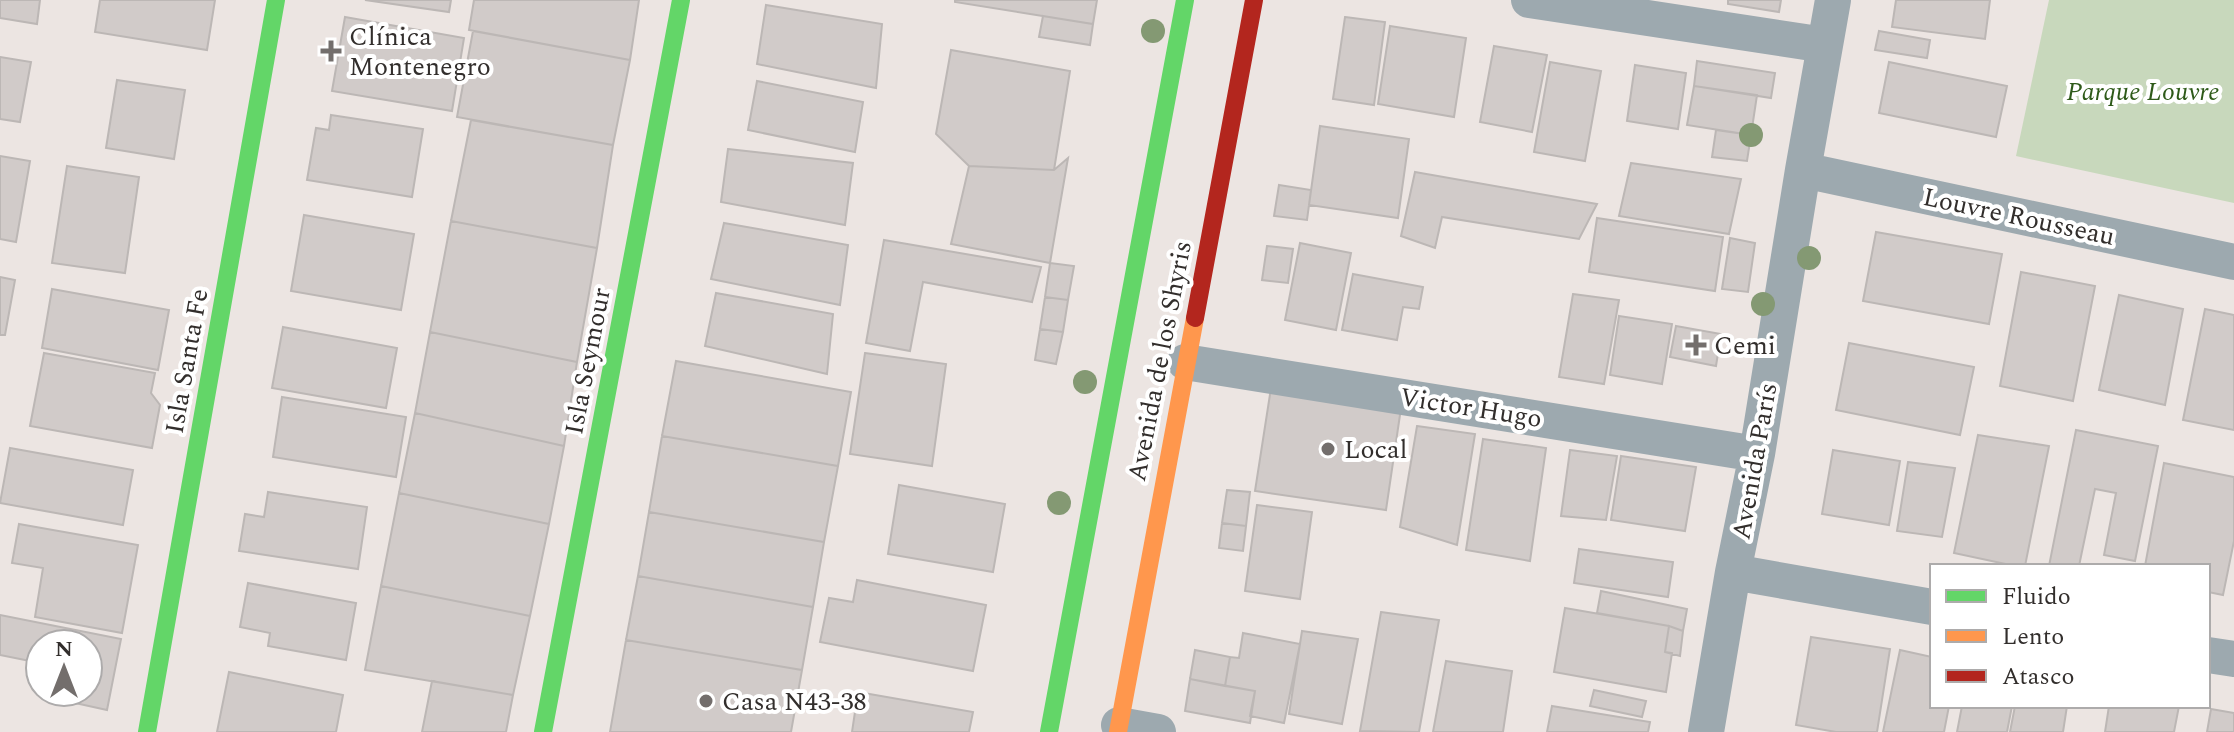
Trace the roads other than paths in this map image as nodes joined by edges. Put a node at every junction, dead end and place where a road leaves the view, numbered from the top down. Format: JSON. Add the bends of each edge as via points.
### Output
{"nodes":[{"id":1,"x":276,"y":0,"type":"edge"},
{"id":2,"x":681,"y":0,"type":"edge"},
{"id":3,"x":1185,"y":0,"type":"edge"},
{"id":4,"x":1254,"y":0,"type":"edge"},
{"id":5,"x":1529,"y":0,"type":"edge"},
{"id":6,"x":1833,"y":0,"type":"edge"},
{"id":7,"x":1825,"y":45,"type":"junction"},
{"id":8,"x":1803,"y":170,"type":"junction"},
{"id":9,"x":2234,"y":262,"type":"edge"},
{"id":10,"x":1185,"y":362,"type":"junction"},
{"id":11,"x":1757,"y":454,"type":"junction"},
{"id":12,"x":1733,"y":572,"type":"junction"},
{"id":13,"x":1930,"y":607,"type":"edge"},
{"id":14,"x":2210,"y":655,"type":"edge"},
{"id":15,"x":2234,"y":659,"type":"edge"},
{"id":16,"x":1118,"y":729,"type":"edge"},
{"id":17,"x":147,"y":732,"type":"edge"},
{"id":18,"x":543,"y":732,"type":"edge"},
{"id":19,"x":1049,"y":732,"type":"edge"},
{"id":20,"x":1158,"y":732,"type":"edge"},
{"id":21,"x":1706,"y":732,"type":"edge"}],
"edges":[{"from":1,"to":17,"type":"street","name":"Isla Santa Fe"},
{"from":2,"to":18,"type":"street","name":"Isla Seymour"},
{"from":3,"to":19,"type":"street","name":"Avenida de los Shyris"},
{"from":4,"to":10,"type":"street","name":"Avenida de los Shyris"},
{"from":5,"to":7,"type":"street"},
{"from":6,"to":7,"type":"street","name":"Avenida París"},
{"from":7,"to":8,"type":"street","name":"Avenida París"},
{"from":8,"to":9,"type":"street","name":"Louvre Rousseau"},
{"from":8,"to":11,"type":"street","name":"Avenida París"},
{"from":10,"to":11,"type":"street","name":"Victor Hugo"},
{"from":10,"to":16,"type":"street","name":"Avenida de los Shyris"},
{"from":11,"to":12,"type":"street","name":"Avenida París"},
{"from":12,"to":13,"type":"street"},
{"from":12,"to":21,"type":"street","name":"Avenida París"},
{"from":14,"to":15,"type":"street"},
{"from":16,"to":20,"type":"street"}]}
